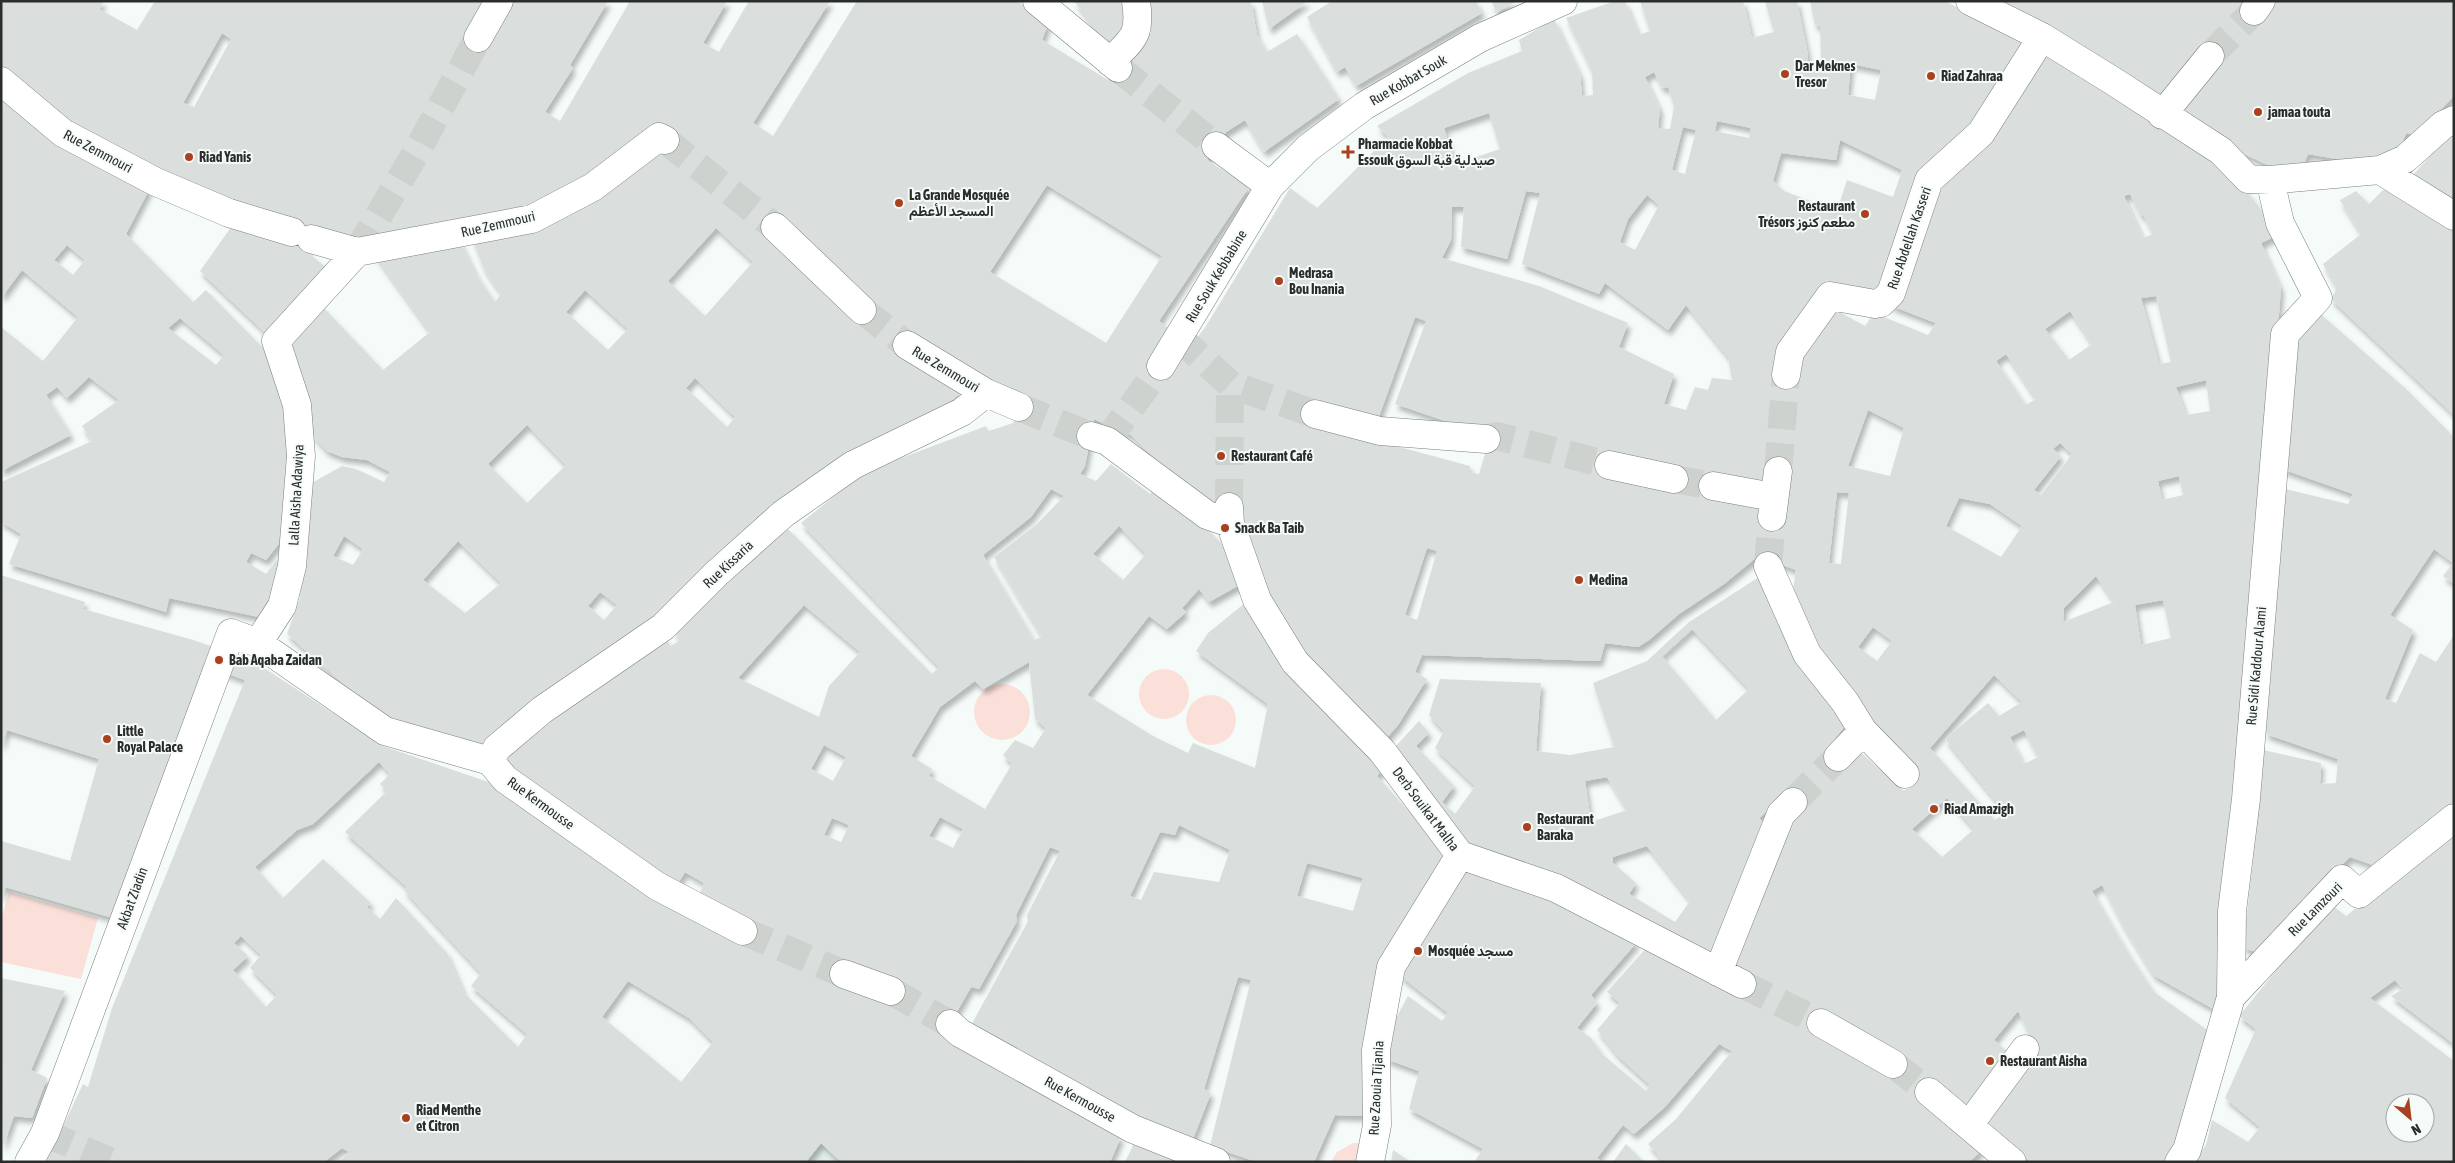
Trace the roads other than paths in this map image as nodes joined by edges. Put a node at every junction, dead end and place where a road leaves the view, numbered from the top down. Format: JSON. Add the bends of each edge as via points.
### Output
{"nodes":[{"id":1,"x":499,"y":1,"type":"edge"},
{"id":2,"x":1037,"y":1,"type":"edge"},
{"id":3,"x":1136,"y":1,"type":"edge"},
{"id":4,"x":1563,"y":1,"type":"edge"},
{"id":5,"x":1970,"y":1,"type":"edge"},
{"id":6,"x":2042,"y":37,"type":"junction"},
{"id":7,"x":478,"y":38,"type":"tunnel mouth"},
{"id":8,"x":2210,"y":56,"type":"tunnel mouth"},
{"id":9,"x":1,"y":81,"type":"edge"},
{"id":10,"x":2162,"y":115,"type":"junction"},
{"id":11,"x":2454,"y":120,"type":"edge"},
{"id":12,"x":665,"y":140,"type":"dead end"},
{"id":13,"x":1216,"y":146,"type":"tunnel mouth"},
{"id":14,"x":2380,"y":170,"type":"junction"},
{"id":15,"x":2270,"y":180,"type":"junction"},
{"id":16,"x":1270,"y":186,"type":"junction"},
{"id":17,"x":2454,"y":216,"type":"edge"},
{"id":18,"x":775,"y":227,"type":"tunnel mouth"},
{"id":19,"x":357,"y":252,"type":"junction"},
{"id":20,"x":862,"y":310,"type":"tunnel mouth"},
{"id":21,"x":907,"y":345,"type":"tunnel mouth"},
{"id":22,"x":1161,"y":366,"type":"tunnel mouth"},
{"id":23,"x":1786,"y":375,"type":"tunnel mouth"},
{"id":24,"x":986,"y":393,"type":"junction"},
{"id":25,"x":1019,"y":407,"type":"tunnel mouth"},
{"id":26,"x":1315,"y":414,"type":"tunnel mouth"},
{"id":27,"x":1091,"y":436,"type":"tunnel mouth"},
{"id":28,"x":1486,"y":439,"type":"tunnel mouth"},
{"id":29,"x":1609,"y":465,"type":"tunnel mouth"},
{"id":30,"x":1674,"y":479,"type":"tunnel mouth"},
{"id":31,"x":1713,"y":486,"type":"tunnel mouth"},
{"id":32,"x":1774,"y":495,"type":"dead end"},
{"id":33,"x":1768,"y":566,"type":"tunnel mouth"},
{"id":34,"x":258,"y":644,"type":"junction"},
{"id":35,"x":1863,"y":731,"type":"junction"},
{"id":36,"x":1838,"y":757,"type":"tunnel mouth"},
{"id":37,"x":490,"y":761,"type":"junction"},
{"id":38,"x":1905,"y":774,"type":"dead end"},
{"id":39,"x":1793,"y":802,"type":"tunnel mouth"},
{"id":40,"x":2454,"y":818,"type":"edge"},
{"id":41,"x":1460,"y":855,"type":"junction"},
{"id":42,"x":742,"y":931,"type":"tunnel mouth"},
{"id":43,"x":1718,"y":972,"type":"junction"},
{"id":44,"x":844,"y":974,"type":"tunnel mouth"},
{"id":45,"x":1742,"y":984,"type":"tunnel mouth"},
{"id":46,"x":890,"y":990,"type":"tunnel mouth"},
{"id":47,"x":2231,"y":997,"type":"junction"},
{"id":48,"x":1821,"y":1023,"type":"tunnel mouth"},
{"id":49,"x":950,"y":1024,"type":"tunnel mouth"},
{"id":50,"x":2025,"y":1049,"type":"dead end"},
{"id":51,"x":1893,"y":1064,"type":"tunnel mouth"},
{"id":52,"x":1929,"y":1092,"type":"tunnel mouth"},
{"id":53,"x":1969,"y":1124,"type":"junction"},
{"id":54,"x":1995,"y":1157,"type":"edge"},
{"id":55,"x":29,"y":1162,"type":"edge"},
{"id":56,"x":1216,"y":1162,"type":"edge"},
{"id":57,"x":1370,"y":1162,"type":"edge"},
{"id":58,"x":2179,"y":1162,"type":"edge"}],
"edges":[{"from":1,"to":7,"type":"street"},
{"from":2,"to":3,"type":"street","via":[[1114,65],[1136,35],[1139,22]]},
{"from":4,"to":16,"type":"street","name":"Rue Kobbat Souk","via":[[1480,38],[1364,106],[1308,148]]},
{"from":5,"to":6,"type":"street"},
{"from":6,"to":10,"type":"street"},
{"from":6,"to":23,"type":"street","name":"Rue Abdellah Kasseri","via":[[1981,133],[1929,180],[1891,293],[1882,303],[1875,304],[1830,296],[1790,352]]},
{"from":8,"to":10,"type":"street"},
{"from":9,"to":19,"type":"street","name":"Rue Zemmouri","via":[[63,133],[148,177],[229,214]]},
{"from":10,"to":15,"type":"street","via":[[2221,151],[2248,179]]},
{"from":11,"to":14,"type":"street","via":[[2443,125],[2405,159]]},
{"from":12,"to":19,"type":"street","name":"Rue Zemmouri","via":[[659,137],[593,187],[532,219]]},
{"from":13,"to":16,"type":"street"},
{"from":14,"to":15,"type":"street"},
{"from":14,"to":17,"type":"street"},
{"from":15,"to":47,"type":"street","name":"Rue Sidi Kaddour Alami","via":[[2280,223],[2318,298],[2284,334],[2246,799],[2232,911]]},
{"from":16,"to":22,"type":"street","name":"Rue Souk Kebbabine"},
{"from":18,"to":20,"type":"street"},
{"from":19,"to":34,"type":"street","name":"Lalla Aisha Adawiya","via":[[276,341],[298,406],[300,456],[292,566],[282,606]]},
{"from":21,"to":24,"type":"street","name":"Rue Zemmouri"},
{"from":24,"to":25,"type":"street","name":"Rue Zemmouri"},
{"from":24,"to":37,"type":"street","name":"Rue Kissaria","via":[[962,412],[853,465],[783,514],[662,627],[542,710],[497,748]]},
{"from":26,"to":28,"type":"street","via":[[1380,432]]},
{"from":27,"to":41,"type":"street","name":"Derb Souikat Malha","via":[[1107,441],[1207,515],[1229,515],[1257,600],[1295,662],[1382,751]]},
{"from":29,"to":30,"type":"street"},
{"from":31,"to":32,"type":"street"},
{"from":33,"to":35,"type":"street","via":[[1806,654],[1846,702]]},
{"from":34,"to":37,"type":"street","via":[[385,731]]},
{"from":34,"to":55,"type":"street","name":"Akbat Ziadin","via":[[231,633],[45,1133]]},
{"from":35,"to":36,"type":"street"},
{"from":35,"to":38,"type":"street"},
{"from":37,"to":42,"type":"street","name":"Rue Kermousse","via":[[505,779],[657,886]]},
{"from":39,"to":43,"type":"street","via":[[1781,814]]},
{"from":40,"to":47,"type":"street","name":"Rue Lamzouri","via":[[2359,894],[2342,879]]},
{"from":41,"to":43,"type":"street","name":"Derb Souikat Malha","via":[[1556,888]]},
{"from":41,"to":57,"type":"street","name":"Rue Zaouia Tijania","via":[[1391,967],[1376,1050],[1377,1125]]},
{"from":43,"to":45,"type":"street","name":"Derb Souikat Malha"},
{"from":44,"to":46,"type":"street"},
{"from":47,"to":58,"type":"street","via":[[2187,1150]]},
{"from":48,"to":51,"type":"street"},
{"from":49,"to":56,"type":"street","name":"Rue Kermousse","via":[[960,1033],[1133,1129]]},
{"from":50,"to":53,"type":"street"},
{"from":52,"to":53,"type":"street"},
{"from":53,"to":54,"type":"street"}]}
